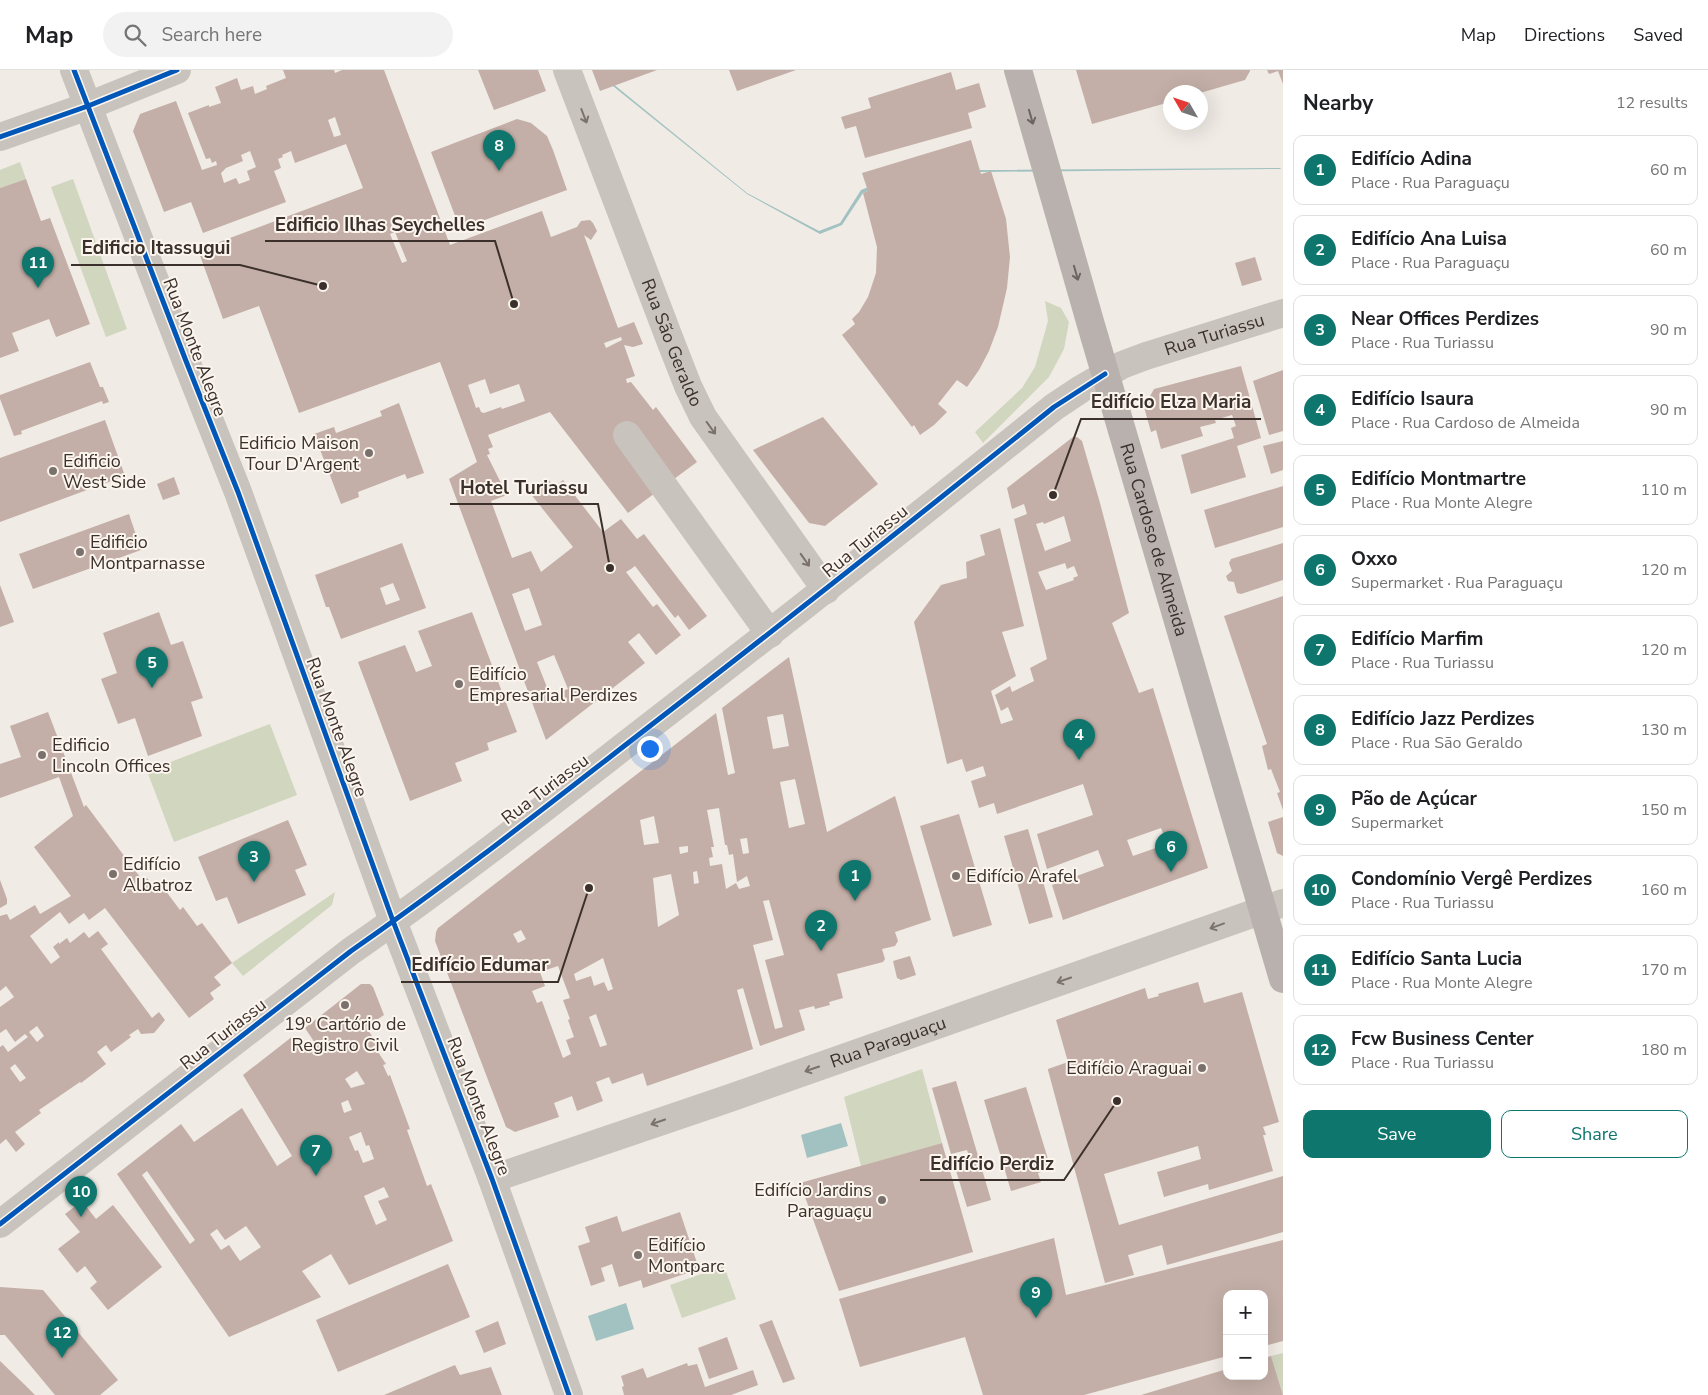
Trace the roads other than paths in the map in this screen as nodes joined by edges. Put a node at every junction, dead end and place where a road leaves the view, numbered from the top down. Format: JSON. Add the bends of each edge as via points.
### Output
{"nodes":[{"id":1,"x":74,"y":70,"type":"edge"},
{"id":2,"x":178,"y":70,"type":"edge"},
{"id":3,"x":567,"y":70,"type":"edge"},
{"id":4,"x":1018,"y":70,"type":"edge"},
{"id":5,"x":88,"y":106,"type":"junction"},
{"id":6,"x":0,"y":137,"type":"edge"},
{"id":7,"x":1283,"y":312,"type":"edge"},
{"id":8,"x":1105,"y":374,"type":"junction"},
{"id":9,"x":627,"y":435,"type":"dead end"},
{"id":10,"x":826,"y":590,"type":"junction"},
{"id":11,"x":770,"y":634,"type":"junction"},
{"id":12,"x":1273,"y":906,"type":"edge"},
{"id":13,"x":393,"y":921,"type":"junction"},
{"id":14,"x":1283,"y":979,"type":"edge"},
{"id":15,"x":492,"y":1179,"type":"junction"},
{"id":16,"x":0,"y":1224,"type":"edge"},
{"id":17,"x":568,"y":1395,"type":"edge"}],
"edges":[{"from":1,"to":5,"type":"street","name":"Rua Monte Alegre"},
{"from":2,"to":5,"type":"street"},
{"from":3,"to":10,"type":"street","name":"Rua São Geraldo","one_way":true,"via":[[688,386],[703,417]]},
{"from":4,"to":8,"type":"main road","name":"Rua Cardoso de Almeida","one_way":true},
{"from":5,"to":6,"type":"street"},
{"from":5,"to":13,"type":"street","name":"Rua Monte Alegre","via":[[238,492]]},
{"from":7,"to":8,"type":"street","name":"Rua Turiassu","via":[[1146,356]]},
{"from":8,"to":10,"type":"street","name":"Rua Turiassu","via":[[1054,407]]},
{"from":8,"to":12,"type":"main road","name":"Rua Cardoso de Almeida"},
{"from":9,"to":11,"type":"street"},
{"from":10,"to":11,"type":"street","name":"Rua Turiassu"},
{"from":11,"to":13,"type":"street","name":"Rua Turiassu"},
{"from":12,"to":14,"type":"main road","name":"Rua Cardoso de Almeida"},
{"from":12,"to":15,"type":"street","name":"Rua Paraguaçu","one_way":true},
{"from":13,"to":15,"type":"street","name":"Rua Monte Alegre"},
{"from":13,"to":16,"type":"street","name":"Rua Turiassu","via":[[351,950]]},
{"from":15,"to":17,"type":"street","name":"Rua Monte Alegre"}]}
